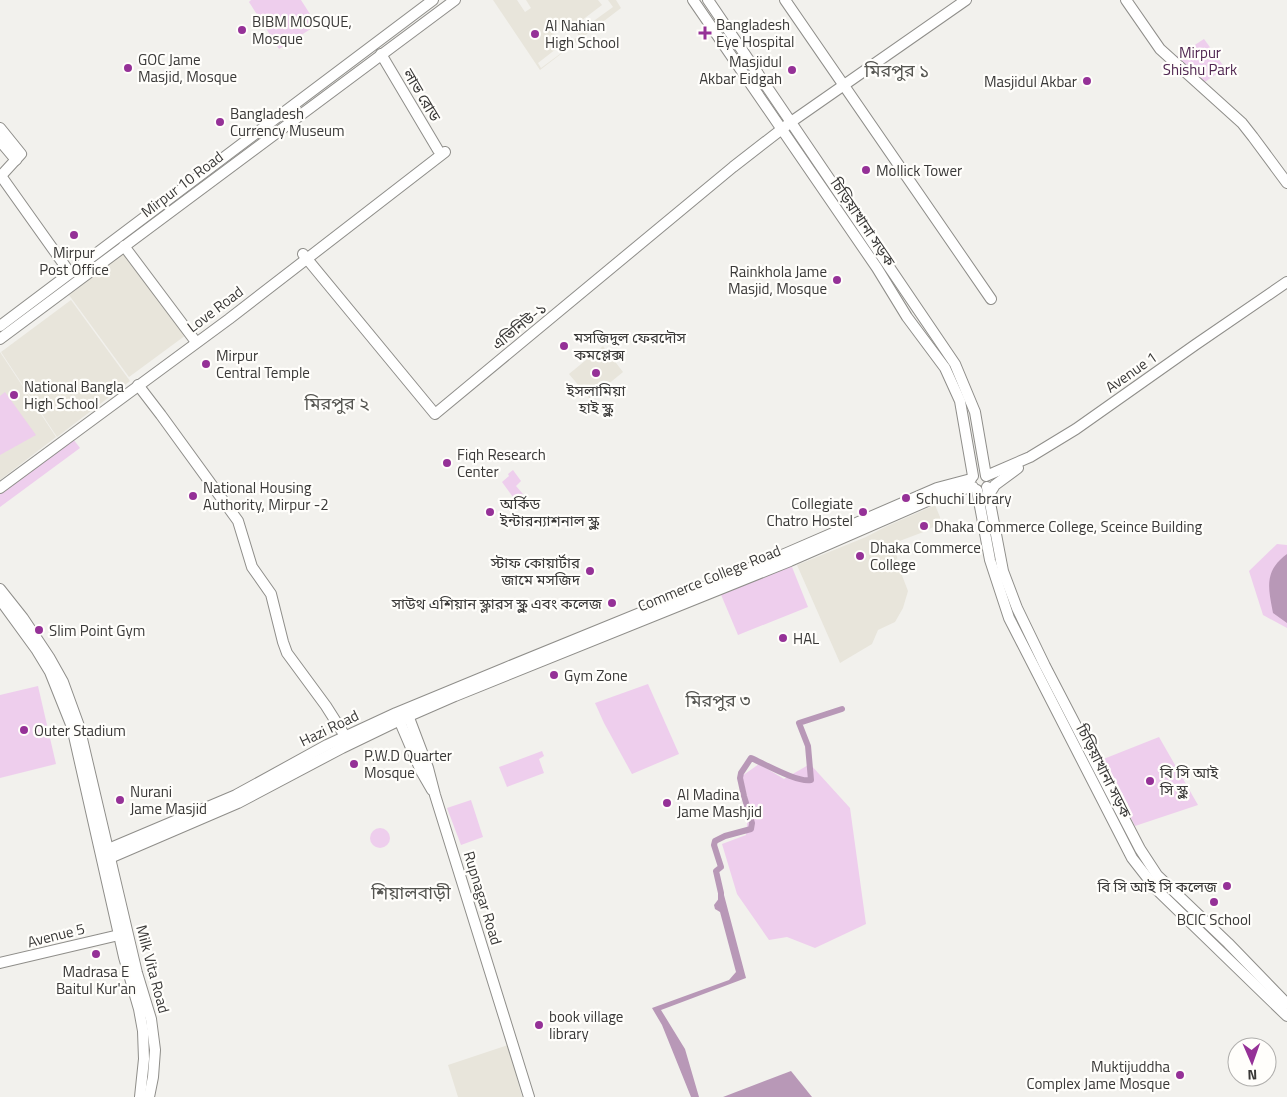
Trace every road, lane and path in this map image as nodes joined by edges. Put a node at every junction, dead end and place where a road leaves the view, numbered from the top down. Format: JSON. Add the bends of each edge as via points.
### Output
{"nodes":[{"id":1,"x":433,"y":0,"type":"edge"},
{"id":2,"x":455,"y":0,"type":"edge"},
{"id":3,"x":693,"y":0,"type":"edge"},
{"id":4,"x":708,"y":0,"type":"edge"},
{"id":5,"x":785,"y":0,"type":"edge"},
{"id":6,"x":966,"y":0,"type":"edge"},
{"id":7,"x":1126,"y":0,"type":"edge"},
{"id":8,"x":381,"y":54,"type":"junction"},
{"id":9,"x":844,"y":85,"type":"junction"},
{"id":10,"x":283,"y":112,"type":"junction"},
{"id":11,"x":291,"y":122,"type":"junction"},
{"id":12,"x":791,"y":122,"type":"junction"},
{"id":13,"x":0,"y":128,"type":"edge"},
{"id":14,"x":782,"y":131,"type":"junction"},
{"id":15,"x":0,"y":141,"type":"edge"},
{"id":16,"x":440,"y":153,"type":"joint"},
{"id":17,"x":18,"y":157,"type":"junction"},
{"id":18,"x":0,"y":176,"type":"edge"},
{"id":19,"x":1287,"y":184,"type":"edge"},
{"id":20,"x":150,"y":212,"type":"junction"},
{"id":21,"x":157,"y":221,"type":"junction"},
{"id":22,"x":124,"y":246,"type":"junction"},
{"id":23,"x":305,"y":257,"type":"junction"},
{"id":24,"x":887,"y":262,"type":"junction"},
{"id":25,"x":876,"y":268,"type":"junction"},
{"id":26,"x":70,"y":274,"type":"junction"},
{"id":27,"x":1287,"y":282,"type":"edge"},
{"id":28,"x":991,"y":299,"type":"dead end"},
{"id":29,"x":0,"y":326,"type":"edge"},
{"id":30,"x":0,"y":339,"type":"edge"},
{"id":31,"x":194,"y":339,"type":"junction"},
{"id":32,"x":941,"y":342,"type":"junction"},
{"id":33,"x":932,"y":349,"type":"junction"},
{"id":34,"x":138,"y":385,"type":"junction"},
{"id":35,"x":73,"y":429,"type":"junction"},
{"id":36,"x":1030,"y":457,"type":"junction"},
{"id":37,"x":0,"y":480,"type":"edge"},
{"id":38,"x":979,"y":484,"type":"junction"},
{"id":39,"x":0,"y":488,"type":"edge"},
{"id":40,"x":796,"y":554,"type":"junction"},
{"id":41,"x":0,"y":589,"type":"edge"},
{"id":42,"x":0,"y":600,"type":"edge"},
{"id":43,"x":1018,"y":608,"type":"junction"},
{"id":44,"x":1007,"y":612,"type":"junction"},
{"id":45,"x":568,"y":642,"type":"joint"},
{"id":46,"x":59,"y":684,"type":"junction"},
{"id":47,"x":403,"y":715,"type":"junction"},
{"id":48,"x":345,"y":736,"type":"junction"},
{"id":49,"x":1135,"y":852,"type":"junction"},
{"id":50,"x":105,"y":855,"type":"junction"},
{"id":51,"x":119,"y":935,"type":"junction"},
{"id":52,"x":1224,"y":947,"type":"junction"},
{"id":53,"x":0,"y":963,"type":"edge"},
{"id":54,"x":1287,"y":1004,"type":"edge"},
{"id":55,"x":1287,"y":1016,"type":"edge"},
{"id":56,"x":140,"y":1097,"type":"edge"},
{"id":57,"x":149,"y":1097,"type":"edge"},
{"id":58,"x":529,"y":1097,"type":"edge"}],
"edges":[{"from":1,"to":10,"type":"street","name":"Mirpur 10 Road"},
{"from":2,"to":8,"type":"street","name":"Mirpur 10 Road"},
{"from":3,"to":14,"type":"street","name":"চিড়িয়াখানা সড়ক"},
{"from":4,"to":12,"type":"street","name":"চিড়িয়াখানা সড়ক"},
{"from":5,"to":9,"type":"street"},
{"from":6,"to":9,"type":"street"},
{"from":7,"to":19,"type":"street","via":[[1160,49],[1242,123]]},
{"from":8,"to":11,"type":"street","name":"Mirpur 10 Road"},
{"from":8,"to":16,"type":"street","name":"লাভ রোড"},
{"from":9,"to":12,"type":"street"},
{"from":9,"to":28,"type":"street"},
{"from":10,"to":11,"type":"street"},
{"from":10,"to":20,"type":"street","name":"Mirpur 10 Road"},
{"from":11,"to":21,"type":"street","name":"Mirpur 10 Road"},
{"from":12,"to":14,"type":"street"},
{"from":12,"to":24,"type":"street","name":"চিড়িয়াখানা সড়ক"},
{"from":13,"to":17,"type":"street"},
{"from":14,"to":23,"type":"street","name":"এভিনিউ-১","via":[[435,414]]},
{"from":14,"to":25,"type":"street","name":"চিড়িয়াখানা সড়ক"},
{"from":15,"to":17,"type":"street"},
{"from":16,"to":23,"type":"street","name":"Love Road"},
{"from":17,"to":18,"type":"street"},
{"from":18,"to":26,"type":"street"},
{"from":20,"to":21,"type":"street"},
{"from":20,"to":26,"type":"street","name":"Mirpur 10 Road"},
{"from":21,"to":22,"type":"street","name":"Mirpur 10 Road"},
{"from":22,"to":30,"type":"street","name":"Mirpur 10 Road"},
{"from":22,"to":31,"type":"street"},
{"from":23,"to":31,"type":"street","name":"Love Road"},
{"from":24,"to":25,"type":"street"},
{"from":24,"to":32,"type":"street","name":"চিড়িয়াখানা সড়ক"},
{"from":25,"to":33,"type":"street","name":"চিড়িয়াখানা সড়ক"},
{"from":26,"to":29,"type":"street","name":"Mirpur 10 Road"},
{"from":27,"to":36,"type":"street","name":"Avenue 1","via":[[1076,429]]},
{"from":31,"to":34,"type":"street","name":"Love Road"},
{"from":31,"to":35,"type":"street","name":"Love Road"},
{"from":32,"to":33,"type":"street"},
{"from":32,"to":38,"type":"street","name":"চিড়িয়াখানা সড়ক","via":[[960,373],[975,412]]},
{"from":33,"to":38,"type":"street","name":"চিড়িয়াখানা সড়ক","via":[[960,401]]},
{"from":34,"to":35,"type":"street","name":"Love Road"},
{"from":34,"to":48,"type":"street","via":[[238,521],[252,567],[271,594],[287,653]]},
{"from":35,"to":37,"type":"street","name":"Love Road"},
{"from":35,"to":39,"type":"street","name":"Love Road"},
{"from":36,"to":38,"type":"street","name":"Avenue 1"},
{"from":36,"to":38,"type":"street","via":[[994,484]]},
{"from":38,"to":40,"type":"street","name":"Commerce College Road","via":[[937,488]]},
{"from":38,"to":43,"type":"street","name":"চিড়িয়াখানা সড়ক","via":[[1003,571]]},
{"from":38,"to":44,"type":"street","name":"চিড়িয়াখানা সড়ক","via":[[990,560]]},
{"from":40,"to":45,"type":"street","name":"Commerce College Road"},
{"from":40,"to":47,"type":"street","name":"Commerce College Road"},
{"from":41,"to":46,"type":"street","name":"Milk Vita Road","via":[[42,646]]},
{"from":42,"to":46,"type":"street","name":"Milk Vita Road"},
{"from":43,"to":44,"type":"street"},
{"from":43,"to":49,"type":"street","name":"চিড়িয়াখানা সড়ক"},
{"from":44,"to":49,"type":"street","name":"চিড়িয়াখানা সড়ক"},
{"from":45,"to":47,"type":"street","name":"Hazi Road"},
{"from":46,"to":50,"type":"street","name":"Milk Vita Road","via":[[83,742]]},
{"from":47,"to":48,"type":"street","name":"Hazi Road"},
{"from":47,"to":50,"type":"street","name":"Hazi Road","via":[[238,803]]},
{"from":47,"to":58,"type":"street","name":"Rupnagar Road","via":[[431,776]]},
{"from":48,"to":50,"type":"street","name":"Hazi Road","via":[[236,795]]},
{"from":49,"to":52,"type":"street","name":"চিড়িয়াখানা সড়ক"},
{"from":50,"to":51,"type":"street","name":"Milk Vita Road"},
{"from":50,"to":57,"type":"street","name":"Milk Vita Road","via":[[151,1019],[156,1050]]},
{"from":51,"to":53,"type":"street","name":"Avenue 5"},
{"from":51,"to":56,"type":"street","name":"Milk Vita Road","via":[[143,1031]]},
{"from":52,"to":54,"type":"street","name":"চিড়িয়াখানা সড়ক"},
{"from":52,"to":55,"type":"street","name":"চিড়িয়াখানা সড়ক"}]}
